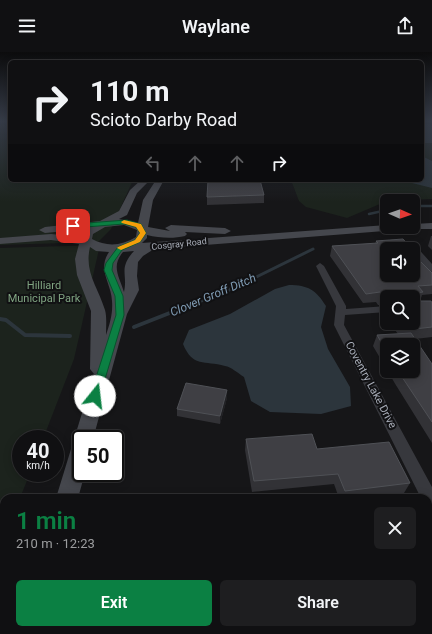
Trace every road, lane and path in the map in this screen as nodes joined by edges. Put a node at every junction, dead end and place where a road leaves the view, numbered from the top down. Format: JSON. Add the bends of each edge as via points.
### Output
{"nodes":[{"id":1,"x":144,"y":182,"type":"edge"},
{"id":2,"x":159,"y":182,"type":"edge"},
{"id":3,"x":145,"y":213,"type":"junction"},
{"id":4,"x":108,"y":223,"type":"junction"},
{"id":5,"x":432,"y":226,"type":"edge"},
{"id":6,"x":420,"y":227,"type":"edge"},
{"id":7,"x":380,"y":228,"type":"edge"},
{"id":8,"x":142,"y":229,"type":"junction"},
{"id":9,"x":222,"y":231,"type":"junction"},
{"id":10,"x":333,"y":231,"type":"junction"},
{"id":11,"x":1,"y":238,"type":"edge"},
{"id":12,"x":85,"y":246,"type":"junction"},
{"id":13,"x":150,"y":247,"type":"junction"},
{"id":14,"x":120,"y":249,"type":"junction"},
{"id":15,"x":420,"y":256,"type":"edge"},
{"id":16,"x":320,"y":266,"type":"dead end"},
{"id":17,"x":432,"y":269,"type":"edge"},
{"id":18,"x":380,"y":309,"type":"edge"},
{"id":19,"x":340,"y":312,"type":"junction"},
{"id":20,"x":120,"y":315,"type":"junction"},
{"id":21,"x":99,"y":382,"type":"junction"},
{"id":22,"x":86,"y":430,"type":"edge"},
{"id":23,"x":72,"y":480,"type":"edge"},
{"id":24,"x":68,"y":494,"type":"edge"},
{"id":25,"x":427,"y":494,"type":"edge"}],
"edges":[{"from":1,"to":4,"type":"main road","via":[[134,192],[123,213]]},
{"from":2,"to":3,"type":"main road","via":[[148,200]]},
{"from":3,"to":8,"type":"main road"},
{"from":3,"to":9,"type":"main road","name":"Cosgray Road","via":[[148,221],[162,227]]},
{"from":4,"to":8,"type":"main road","name":"Cosgray Road","via":[[133,223]]},
{"from":4,"to":11,"type":"main road","name":"Cosgray Road"},
{"from":4,"to":12,"type":"main road","via":[[88,232]]},
{"from":5,"to":6,"type":"main road"},
{"from":7,"to":10,"type":"main road","name":"Cosgray Road"},
{"from":8,"to":9,"type":"main road","name":"Cosgray Road","via":[[163,234]]},
{"from":8,"to":14,"type":"main road","via":[[143,233],[137,241]]},
{"from":9,"to":10,"type":"main road","name":"Cosgray Road"},
{"from":10,"to":13,"type":"main road","name":"Cosgray Road"},
{"from":11,"to":12,"type":"main road","name":"Cosgray Road"},
{"from":12,"to":14,"type":"main road","name":"Cosgray Road"},
{"from":12,"to":21,"type":"main road","via":[[81,259],[84,276],[98,311]]},
{"from":13,"to":14,"type":"main road","name":"Cosgray Road"},
{"from":13,"to":20,"type":"main road","via":[[139,253],[132,261],[132,290]]},
{"from":14,"to":20,"type":"main road","via":[[109,263],[108,270],[119,296]]},
{"from":15,"to":17,"type":"street"},
{"from":16,"to":19,"type":"street","name":"Coventry Lake Drive","via":[[341,306]]},
{"from":18,"to":19,"type":"street"},
{"from":19,"to":25,"type":"street","name":"Coventry Lake Drive","via":[[339,325]]},
{"from":20,"to":21,"type":"main road"},
{"from":21,"to":22,"type":"main road"},
{"from":23,"to":24,"type":"main road"}]}
